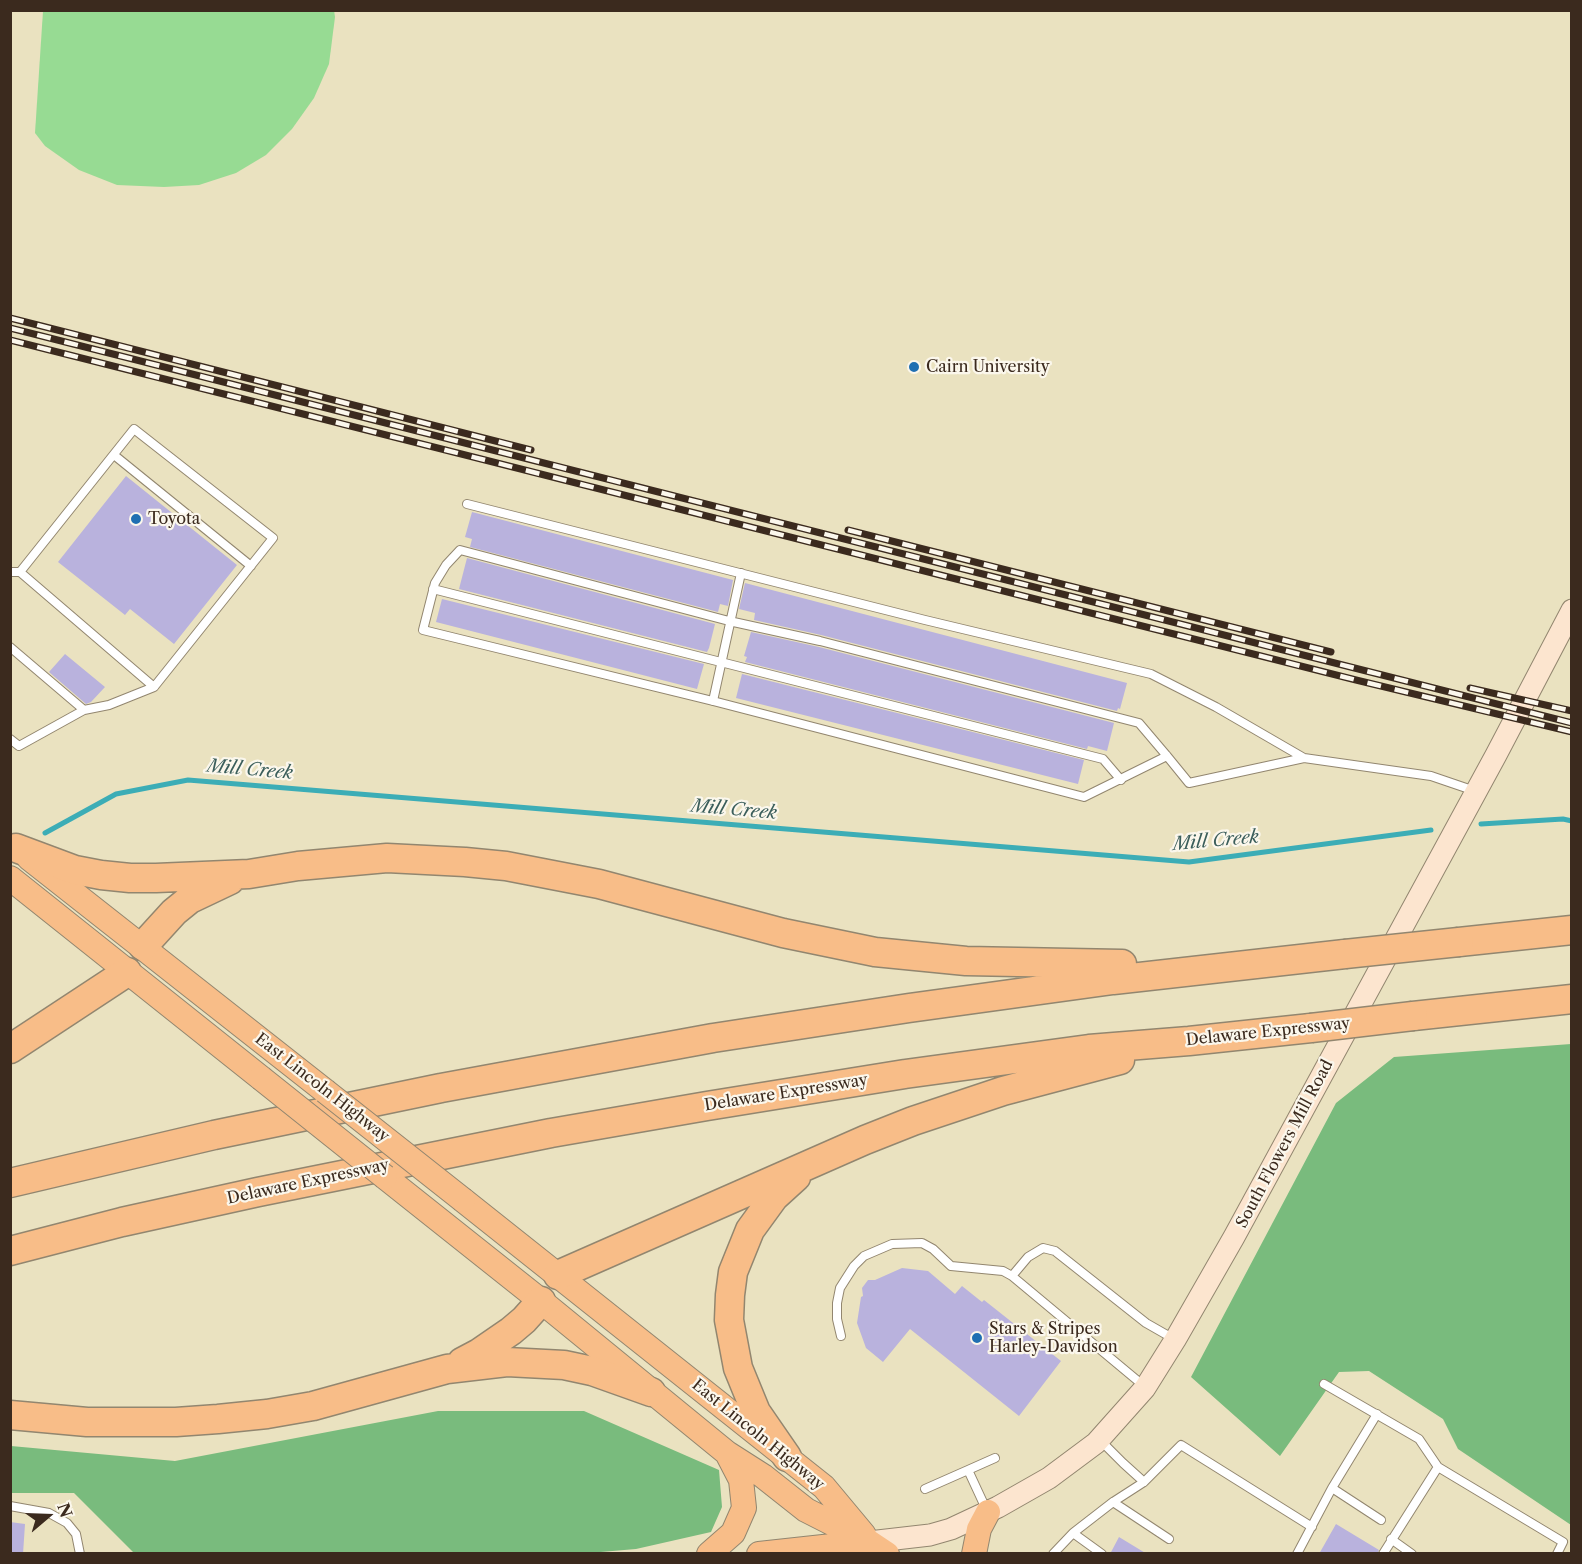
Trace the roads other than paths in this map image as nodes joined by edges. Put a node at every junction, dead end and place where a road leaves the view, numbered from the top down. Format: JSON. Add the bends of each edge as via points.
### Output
{"nodes":[{"id":1,"x":114,"y":455,"type":"junction"},
{"id":2,"x":467,"y":504,"type":"dead end"},
{"id":3,"x":251,"y":566,"type":"junction"},
{"id":4,"x":10,"y":572,"type":"edge"},
{"id":5,"x":20,"y":572,"type":"junction"},
{"id":6,"x":741,"y":573,"type":"junction"},
{"id":7,"x":433,"y":590,"type":"junction"},
{"id":8,"x":1572,"y":610,"type":"edge"},
{"id":9,"x":729,"y":621,"type":"junction"},
{"id":10,"x":10,"y":647,"type":"edge"},
{"id":11,"x":721,"y":662,"type":"junction"},
{"id":12,"x":154,"y":687,"type":"junction"},
{"id":13,"x":713,"y":701,"type":"junction"},
{"id":14,"x":84,"y":710,"type":"junction"},
{"id":15,"x":10,"y":739,"type":"edge"},
{"id":16,"x":1167,"y":756,"type":"junction"},
{"id":17,"x":1304,"y":758,"type":"junction"},
{"id":18,"x":1121,"y":780,"type":"junction"},
{"id":19,"x":1476,"y":792,"type":"junction"},
{"id":20,"x":13,"y":846,"type":"edge"},
{"id":21,"x":249,"y":874,"type":"junction"},
{"id":22,"x":10,"y":878,"type":"edge"},
{"id":23,"x":1572,"y":930,"type":"edge"},
{"id":24,"x":143,"y":946,"type":"junction"},
{"id":25,"x":1247,"y":964,"type":"junction"},
{"id":26,"x":127,"y":972,"type":"junction"},
{"id":27,"x":1572,"y":999,"type":"edge"},
{"id":28,"x":1189,"y":1041,"type":"junction"},
{"id":29,"x":10,"y":1048,"type":"edge"},
{"id":30,"x":815,"y":1162,"type":"junction"},
{"id":31,"x":10,"y":1183,"type":"edge"},
{"id":32,"x":10,"y":1251,"type":"edge"},
{"id":33,"x":558,"y":1275,"type":"junction"},
{"id":34,"x":1012,"y":1276,"type":"junction"},
{"id":35,"x":541,"y":1300,"type":"junction"},
{"id":36,"x":841,"y":1336,"type":"dead end"},
{"id":37,"x":1175,"y":1340,"type":"junction"},
{"id":38,"x":447,"y":1369,"type":"junction"},
{"id":39,"x":1324,"y":1384,"type":"dead end"},
{"id":40,"x":1145,"y":1388,"type":"junction"},
{"id":41,"x":651,"y":1392,"type":"junction"},
{"id":42,"x":1377,"y":1414,"type":"junction"},
{"id":43,"x":10,"y":1415,"type":"edge"},
{"id":44,"x":1099,"y":1439,"type":"junction"},
{"id":45,"x":727,"y":1453,"type":"junction"},
{"id":46,"x":788,"y":1457,"type":"junction"},
{"id":47,"x":995,"y":1458,"type":"dead end"},
{"id":48,"x":1438,"y":1467,"type":"junction"},
{"id":49,"x":968,"y":1470,"type":"junction"},
{"id":50,"x":1144,"y":1482,"type":"junction"},
{"id":51,"x":1332,"y":1488,"type":"junction"},
{"id":52,"x":925,"y":1489,"type":"dead end"},
{"id":53,"x":1113,"y":1502,"type":"junction"},
{"id":54,"x":10,"y":1506,"type":"edge"},
{"id":55,"x":988,"y":1512,"type":"junction"},
{"id":56,"x":1381,"y":1520,"type":"dead end"},
{"id":57,"x":1312,"y":1527,"type":"junction"},
{"id":58,"x":1073,"y":1533,"type":"junction"},
{"id":59,"x":1169,"y":1539,"type":"dead end"},
{"id":60,"x":1390,"y":1539,"type":"junction"},
{"id":61,"x":878,"y":1548,"type":"edge"},
{"id":62,"x":80,"y":1554,"type":"edge"},
{"id":63,"x":709,"y":1554,"type":"edge"},
{"id":64,"x":759,"y":1554,"type":"edge"},
{"id":65,"x":974,"y":1554,"type":"edge"},
{"id":66,"x":1053,"y":1554,"type":"edge"},
{"id":67,"x":1102,"y":1554,"type":"edge"},
{"id":68,"x":1297,"y":1554,"type":"edge"},
{"id":69,"x":1383,"y":1554,"type":"edge"},
{"id":70,"x":1412,"y":1554,"type":"edge"},
{"id":71,"x":1557,"y":1554,"type":"edge"}],
"edges":[{"from":1,"to":3,"type":"lane"},
{"from":1,"to":3,"type":"lane","via":[[134,429],[273,538]]},
{"from":1,"to":5,"type":"lane"},
{"from":2,"to":6,"type":"lane"},
{"from":3,"to":12,"type":"lane"},
{"from":4,"to":5,"type":"lane"},
{"from":5,"to":12,"type":"lane"},
{"from":6,"to":9,"type":"lane"},
{"from":6,"to":17,"type":"lane","via":[[1151,674]]},
{"from":7,"to":9,"type":"lane","via":[[459,550]]},
{"from":7,"to":11,"type":"lane"},
{"from":7,"to":13,"type":"lane","via":[[423,630]]},
{"from":8,"to":19,"type":"main road","name":"South Flowers Mill Road"},
{"from":9,"to":11,"type":"lane"},
{"from":9,"to":16,"type":"lane","via":[[1139,723]]},
{"from":10,"to":14,"type":"lane"},
{"from":11,"to":13,"type":"lane"},
{"from":11,"to":18,"type":"lane","via":[[1103,759]]},
{"from":12,"to":14,"type":"lane","via":[[109,705]]},
{"from":13,"to":18,"type":"lane","via":[[1084,797]]},
{"from":14,"to":15,"type":"lane","via":[[19,746]]},
{"from":16,"to":17,"type":"lane","via":[[1190,783]]},
{"from":16,"to":18,"type":"lane"},
{"from":17,"to":19,"type":"lane","via":[[1431,776]]},
{"from":19,"to":37,"type":"main road","name":"South Flowers Mill Road"},
{"from":20,"to":21,"type":"highway","via":[[57,864],[101,875],[156,879]]},
{"from":20,"to":24,"type":"main road","name":"East Lincoln Highway"},
{"from":21,"to":24,"type":"highway","via":[[190,899]]},
{"from":21,"to":25,"type":"highway","via":[[387,858],[465,862],[599,884],[829,944],[918,958],[1017,963]]},
{"from":22,"to":26,"type":"main road","name":"East Lincoln Highway"},
{"from":23,"to":25,"type":"highway","bridge":true},
{"from":24,"to":26,"type":"main road"},
{"from":24,"to":33,"type":"main road","name":"East Lincoln Highway","bridge":true},
{"from":25,"to":31,"type":"highway","via":[[954,1001],[713,1038],[441,1088]]},
{"from":26,"to":29,"type":"highway"},
{"from":26,"to":35,"type":"main road","name":"East Lincoln Highway","bridge":true},
{"from":27,"to":28,"type":"highway","name":"Delaware Expressway","bridge":true},
{"from":28,"to":30,"type":"highway","via":[[958,1105]]},
{"from":28,"to":32,"type":"highway","name":"Delaware Expressway","via":[[1089,1049],[928,1071],[584,1127],[258,1192]]},
{"from":30,"to":33,"type":"highway"},
{"from":30,"to":46,"type":"highway","via":[[774,1197],[750,1230],[733,1272],[730,1295],[729,1320],[738,1368],[756,1412]]},
{"from":33,"to":35,"type":"main road"},
{"from":33,"to":46,"type":"main road","name":"East Lincoln Highway"},
{"from":34,"to":36,"type":"lane","via":[[1003,1271],[951,1266],[922,1243],[892,1244],[864,1256],[846,1276],[837,1303]]},
{"from":34,"to":37,"type":"lane","via":[[1028,1257],[1043,1248],[1055,1251],[1146,1323]]},
{"from":34,"to":40,"type":"lane"},
{"from":35,"to":38,"type":"highway","via":[[497,1342]]},
{"from":35,"to":41,"type":"main road","name":"East Lincoln Highway"},
{"from":37,"to":40,"type":"main road","name":"South Flowers Mill Road"},
{"from":38,"to":41,"type":"highway","via":[[507,1362],[564,1365],[600,1373]]},
{"from":38,"to":43,"type":"highway","via":[[313,1406],[218,1419],[98,1422]]},
{"from":39,"to":42,"type":"lane"},
{"from":40,"to":44,"type":"main road","name":"South Flowers Mill Road"},
{"from":41,"to":45,"type":"main road","name":"East Lincoln Highway"},
{"from":42,"to":48,"type":"lane","via":[[1419,1439]]},
{"from":42,"to":51,"type":"lane"},
{"from":44,"to":50,"type":"lane"},
{"from":44,"to":55,"type":"main road","name":"South Flowers Mill Road","via":[[1049,1478]]},
{"from":45,"to":61,"type":"main road","name":"East Lincoln Highway","via":[[806,1510]]},
{"from":45,"to":63,"type":"main road","via":[[741,1480],[744,1508],[733,1533]]},
{"from":46,"to":61,"type":"main road","name":"East Lincoln Highway","via":[[824,1487]]},
{"from":47,"to":49,"type":"lane"},
{"from":48,"to":60,"type":"lane"},
{"from":48,"to":71,"type":"lane","via":[[1563,1542]]},
{"from":49,"to":52,"type":"lane"},
{"from":49,"to":55,"type":"lane"},
{"from":50,"to":53,"type":"lane"},
{"from":50,"to":57,"type":"lane","via":[[1181,1445]]},
{"from":51,"to":56,"type":"lane"},
{"from":51,"to":57,"type":"lane"},
{"from":53,"to":58,"type":"lane"},
{"from":53,"to":59,"type":"lane"},
{"from":54,"to":62,"type":"lane","via":[[49,1513],[67,1523],[76,1534]]},
{"from":55,"to":61,"type":"main road","name":"South Flowers Mill Road","via":[[951,1529]]},
{"from":55,"to":65,"type":"main road","via":[[979,1529]]},
{"from":57,"to":68,"type":"lane"},
{"from":58,"to":66,"type":"lane"},
{"from":58,"to":67,"type":"lane"},
{"from":60,"to":69,"type":"lane"},
{"from":60,"to":70,"type":"lane"},
{"from":61,"to":64,"type":"main road"}]}
